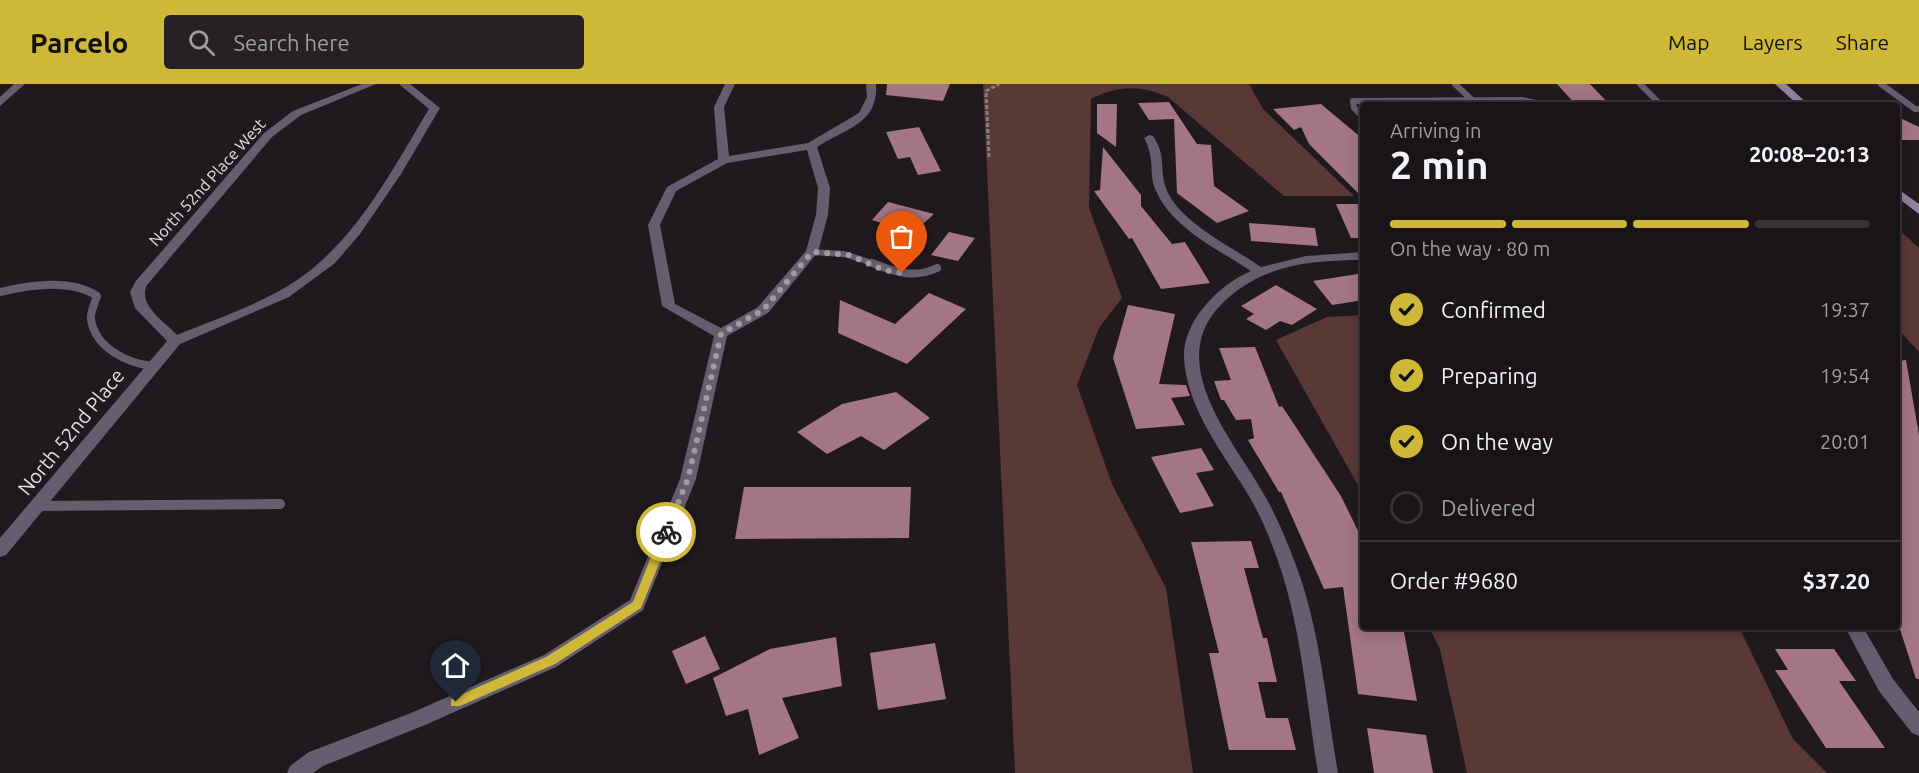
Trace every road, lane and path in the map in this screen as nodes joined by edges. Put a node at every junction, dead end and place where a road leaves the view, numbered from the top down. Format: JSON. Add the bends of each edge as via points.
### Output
{"nodes":[{"id":1,"x":20,"y":84,"type":"edge"},
{"id":2,"x":371,"y":84,"type":"edge"},
{"id":3,"x":404,"y":84,"type":"edge"},
{"id":4,"x":730,"y":84,"type":"edge"},
{"id":5,"x":871,"y":84,"type":"edge"},
{"id":6,"x":999,"y":84,"type":"edge"},
{"id":7,"x":1455,"y":84,"type":"edge"},
{"id":8,"x":1640,"y":84,"type":"edge"},
{"id":9,"x":1766,"y":84,"type":"edge"},
{"id":10,"x":1780,"y":84,"type":"edge"},
{"id":11,"x":1881,"y":84,"type":"edge"},
{"id":12,"x":1473,"y":100,"type":"junction"},
{"id":13,"x":1531,"y":102,"type":"edge"},
{"id":14,"x":1658,"y":102,"type":"edge"},
{"id":15,"x":1787,"y":102,"type":"edge"},
{"id":16,"x":1801,"y":102,"type":"edge"},
{"id":17,"x":0,"y":103,"type":"edge"},
{"id":18,"x":1917,"y":109,"type":"edge"},
{"id":19,"x":1360,"y":114,"type":"edge"},
{"id":20,"x":1149,"y":138,"type":"dead end"},
{"id":21,"x":811,"y":146,"type":"junction"},
{"id":22,"x":989,"y":157,"type":"dead end"},
{"id":23,"x":724,"y":160,"type":"junction"},
{"id":24,"x":1900,"y":194,"type":"edge"},
{"id":25,"x":1919,"y":210,"type":"edge"},
{"id":26,"x":812,"y":252,"type":"junction"},
{"id":27,"x":1360,"y":256,"type":"edge"},
{"id":28,"x":937,"y":268,"type":"dead end"},
{"id":29,"x":1261,"y":272,"type":"junction"},
{"id":30,"x":0,"y":292,"type":"edge"},
{"id":31,"x":721,"y":334,"type":"junction"},
{"id":32,"x":175,"y":341,"type":"junction"},
{"id":33,"x":152,"y":366,"type":"junction"},
{"id":34,"x":280,"y":504,"type":"dead end"},
{"id":35,"x":36,"y":506,"type":"junction"},
{"id":36,"x":2,"y":546,"type":"edge"},
{"id":37,"x":1856,"y":630,"type":"edge"},
{"id":38,"x":1919,"y":727,"type":"edge"},
{"id":39,"x":297,"y":773,"type":"edge"},
{"id":40,"x":1328,"y":773,"type":"edge"}],
"edges":[{"from":1,"to":17,"type":"street"},
{"from":2,"to":32,"type":"street","name":"North 52nd Place West","via":[[297,113],[268,135],[151,271],[136,292],[140,305]]},
{"from":3,"to":32,"type":"street","via":[[435,108],[396,174],[332,260],[284,294]]},
{"from":4,"to":23,"type":"street","via":[[719,107]]},
{"from":5,"to":21,"type":"street","via":[[874,96],[869,110]]},
{"from":6,"to":22,"type":"path","via":[[986,91]]},
{"from":7,"to":12,"type":"lane"},
{"from":8,"to":14,"type":"lane"},
{"from":9,"to":15,"type":"street"},
{"from":10,"to":16,"type":"street"},
{"from":11,"to":18,"type":"lane"},
{"from":12,"to":13,"type":"lane"},
{"from":12,"to":19,"type":"lane","via":[[1353,101]]},
{"from":20,"to":29,"type":"street","via":[[1159,151],[1161,192],[1179,216]]},
{"from":21,"to":23,"type":"street"},
{"from":21,"to":26,"type":"street","via":[[824,188],[822,215]]},
{"from":23,"to":31,"type":"street","via":[[671,189],[654,225],[669,306]]},
{"from":24,"to":25,"type":"street"},
{"from":26,"to":28,"type":"lane","via":[[849,255],[902,273],[930,273]]},
{"from":26,"to":31,"type":"street","via":[[763,310]]},
{"from":27,"to":29,"type":"street","via":[[1313,257]]},
{"from":29,"to":40,"type":"street","via":[[1224,294],[1208,310],[1198,327],[1191,357],[1211,420],[1267,514],[1288,566],[1304,620]]},
{"from":30,"to":33,"type":"lane","via":[[38,287],[93,292],[97,296],[92,320],[102,341],[130,363]]},
{"from":31,"to":39,"type":"street","via":[[688,479],[637,605],[550,661],[315,759]]},
{"from":32,"to":33,"type":"street","name":"North 52nd Place"},
{"from":33,"to":35,"type":"street","name":"North 52nd Place"},
{"from":34,"to":35,"type":"lane"},
{"from":35,"to":36,"type":"street","name":"North 52nd Place"},
{"from":37,"to":38,"type":"street","via":[[1886,685]]}]}
